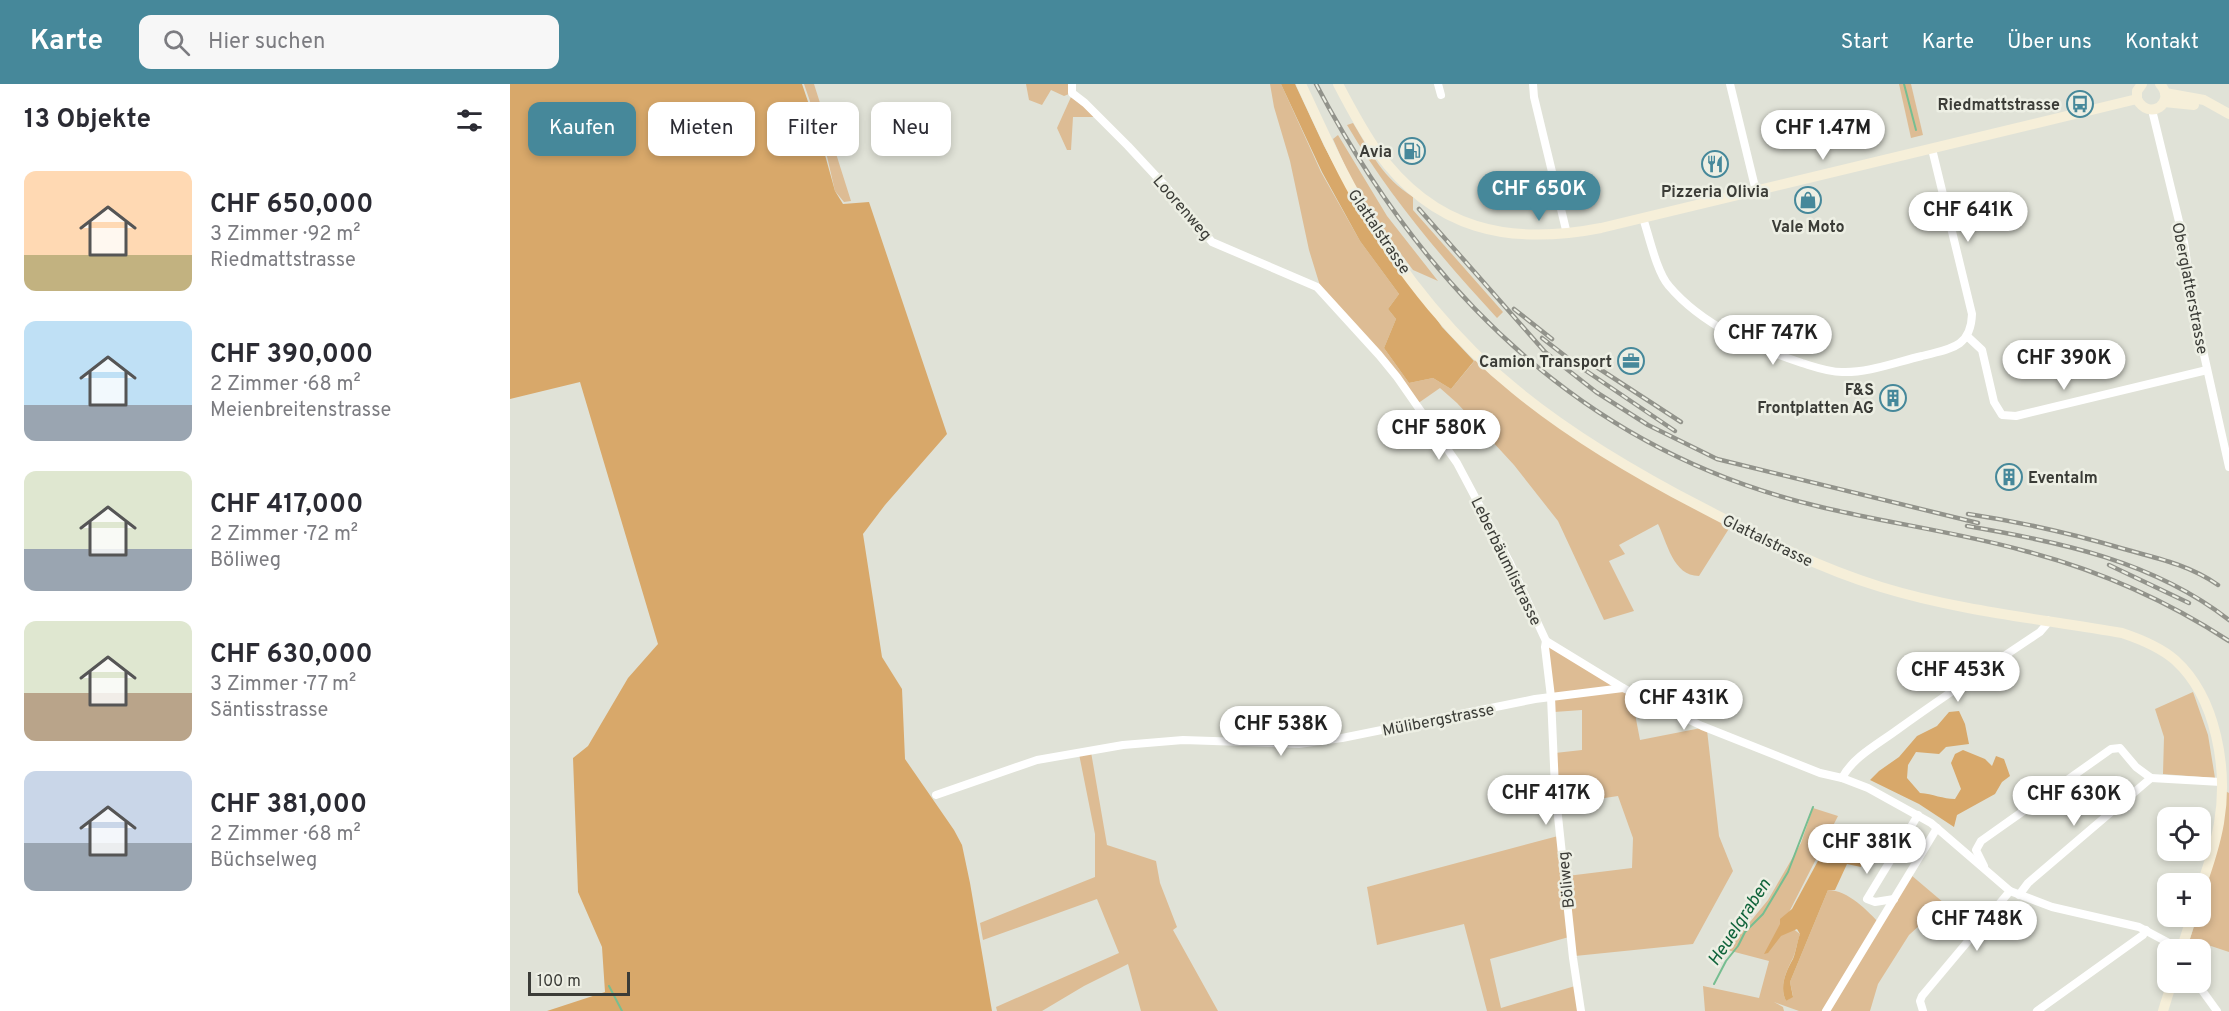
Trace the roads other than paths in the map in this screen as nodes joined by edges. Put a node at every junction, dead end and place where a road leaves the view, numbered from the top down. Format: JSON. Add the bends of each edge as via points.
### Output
{"nodes":[{"id":1,"x":1301,"y":84,"type":"edge"},
{"id":2,"x":1338,"y":84,"type":"edge"},
{"id":3,"x":1438,"y":84,"type":"edge"},
{"id":4,"x":1534,"y":84,"type":"edge"},
{"id":5,"x":1730,"y":84,"type":"edge"},
{"id":6,"x":2142,"y":84,"type":"edge"},
{"id":7,"x":1072,"y":88,"type":"edge"},
{"id":8,"x":2163,"y":93,"type":"edge"},
{"id":9,"x":1441,"y":96,"type":"dead end"},
{"id":10,"x":2137,"y":99,"type":"junction"},
{"id":11,"x":2151,"y":110,"type":"junction"},
{"id":12,"x":2226,"y":112,"type":"edge"},
{"id":13,"x":1932,"y":149,"type":"junction"},
{"id":14,"x":1756,"y":191,"type":"junction"},
{"id":15,"x":1643,"y":218,"type":"junction"},
{"id":16,"x":1567,"y":234,"type":"junction"},
{"id":17,"x":1317,"y":287,"type":"joint"},
{"id":18,"x":1967,"y":336,"type":"junction"},
{"id":19,"x":2207,"y":370,"type":"junction"},
{"id":20,"x":2229,"y":467,"type":"edge"},
{"id":21,"x":2047,"y":620,"type":"junction"},
{"id":22,"x":1546,"y":641,"type":"junction"},
{"id":23,"x":1623,"y":688,"type":"junction"},
{"id":24,"x":1551,"y":697,"type":"junction"},
{"id":25,"x":1842,"y":778,"type":"junction"},
{"id":26,"x":2151,"y":778,"type":"junction"},
{"id":27,"x":2221,"y":782,"type":"junction"},
{"id":28,"x":936,"y":795,"type":"dead end"},
{"id":29,"x":1918,"y":815,"type":"junction"},
{"id":30,"x":1937,"y":828,"type":"junction"},
{"id":31,"x":1985,"y":868,"type":"junction"},
{"id":32,"x":2204,"y":873,"type":"edge"},
{"id":33,"x":2010,"y":891,"type":"junction"},
{"id":34,"x":2019,"y":895,"type":"junction"},
{"id":35,"x":1894,"y":899,"type":"junction"},
{"id":36,"x":2146,"y":930,"type":"junction"},
{"id":37,"x":2162,"y":939,"type":"edge"},
{"id":38,"x":2169,"y":993,"type":"edge"},
{"id":39,"x":2204,"y":993,"type":"edge"},
{"id":40,"x":1581,"y":1011,"type":"edge"},
{"id":41,"x":1826,"y":1011,"type":"edge"},
{"id":42,"x":1923,"y":1011,"type":"edge"},
{"id":43,"x":2037,"y":1011,"type":"edge"},
{"id":44,"x":2163,"y":1011,"type":"edge"},
{"id":45,"x":2217,"y":1011,"type":"edge"}],
"edges":[{"from":1,"to":21,"type":"street","name":"Glattalstrasse","via":[[1347,182],[1396,258],[1475,353],[1558,421],[1681,497],[1823,566],[1932,601]]},
{"from":2,"to":16,"type":"street","via":[[1378,153],[1427,202],[1488,230],[1536,236]]},
{"from":3,"to":9,"type":"street"},
{"from":4,"to":16,"type":"street"},
{"from":5,"to":14,"type":"street"},
{"from":6,"to":10,"type":"street"},
{"from":7,"to":17,"type":"street","name":"Loorenweg","via":[[1168,189],[1212,242]]},
{"from":8,"to":11,"type":"street","via":[[2159,108]]},
{"from":8,"to":12,"type":"street"},
{"from":10,"to":11,"type":"street"},
{"from":10,"to":13,"type":"street"},
{"from":11,"to":19,"type":"street","name":"Oberglatterstrasse","via":[[2184,242]]},
{"from":13,"to":14,"type":"street"},
{"from":13,"to":18,"type":"street","via":[[1972,314]]},
{"from":14,"to":15,"type":"street"},
{"from":15,"to":16,"type":"street"},
{"from":15,"to":18,"type":"street","via":[[1662,273],[1673,291],[1708,321],[1780,355],[1825,370],[1854,372],[1954,347]]},
{"from":17,"to":22,"type":"street","name":"Leberbäumlistrasse","via":[[1397,377],[1456,463],[1509,561]]},
{"from":18,"to":19,"type":"street","via":[[1982,350],[1994,402],[2002,415],[2016,416]]},
{"from":19,"to":20,"type":"street","name":"Oberglatterstrasse"},
{"from":21,"to":25,"type":"street","via":[[2040,632],[1862,756]]},
{"from":21,"to":27,"type":"street","name":"Glattalstrasse","via":[[2122,633],[2175,660],[2199,690],[2207,710]]},
{"from":22,"to":23,"type":"street","name":"Leberbäumlistrasse"},
{"from":22,"to":24,"type":"street","name":"Böliweg"},
{"from":23,"to":24,"type":"street","name":"Mülibergstrasse"},
{"from":23,"to":25,"type":"street","name":"Leberbäumlistrasse","via":[[1712,730]]},
{"from":24,"to":28,"type":"street","name":"Mülibergstrasse","via":[[1299,744],[1158,741],[1054,756]]},
{"from":24,"to":40,"type":"street","name":"Böliweg","via":[[1555,788]]},
{"from":25,"to":29,"type":"street","name":"Leberbäumlistrasse"},
{"from":26,"to":27,"type":"street"},
{"from":26,"to":31,"type":"street","via":[[2120,748],[2111,749],[1981,840],[1976,850]]},
{"from":26,"to":34,"type":"street","via":[[2022,888]]},
{"from":27,"to":32,"type":"street","name":"Glattalstrasse","via":[[2219,821]]},
{"from":29,"to":30,"type":"street","name":"Leberbäumlistrasse"},
{"from":29,"to":35,"type":"street","via":[[1867,899]]},
{"from":30,"to":31,"type":"street","name":"Leberbäumlistrasse"},
{"from":30,"to":35,"type":"street"},
{"from":31,"to":33,"type":"street","name":"Leberbäumlistrasse"},
{"from":33,"to":34,"type":"street","name":"Leberbäumlistrasse"},
{"from":33,"to":42,"type":"street","via":[[1922,996]]},
{"from":34,"to":36,"type":"street","name":"Leberbäumlistrasse","via":[[2052,908]]},
{"from":35,"to":41,"type":"street"},
{"from":36,"to":37,"type":"street","name":"Leberbäumlistrasse"},
{"from":36,"to":43,"type":"street"},
{"from":38,"to":44,"type":"street"},
{"from":39,"to":45,"type":"street"}]}
